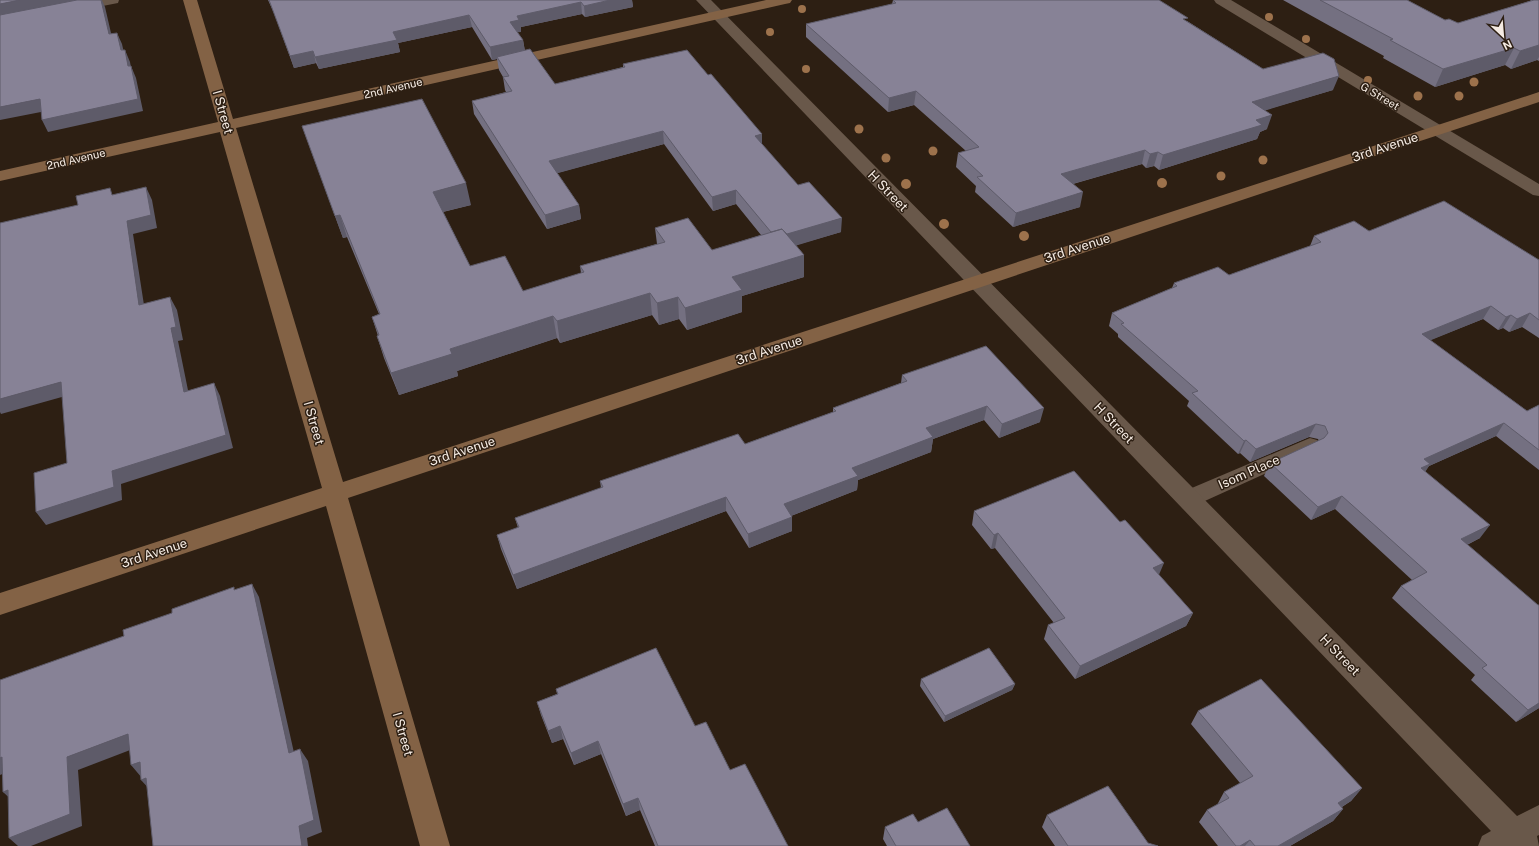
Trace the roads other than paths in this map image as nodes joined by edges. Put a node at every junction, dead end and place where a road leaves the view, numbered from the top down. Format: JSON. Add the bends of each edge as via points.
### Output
{"nodes":[{"id":1,"x":113,"y":0,"type":"edge"},
{"id":2,"x":190,"y":0,"type":"edge"},
{"id":3,"x":785,"y":0,"type":"edge"},
{"id":4,"x":1221,"y":0,"type":"edge"},
{"id":5,"x":710,"y":8,"type":"edge"},
{"id":6,"x":68,"y":9,"type":"edge"},
{"id":7,"x":1539,"y":97,"type":"edge"},
{"id":8,"x":227,"y":125,"type":"junction"},
{"id":9,"x":1438,"y":130,"type":"junction"},
{"id":10,"x":0,"y":176,"type":"edge"},
{"id":11,"x":1539,"y":191,"type":"edge"},
{"id":12,"x":977,"y":281,"type":"junction"},
{"id":13,"x":1310,"y":445,"type":"edge"},
{"id":14,"x":334,"y":494,"type":"junction"},
{"id":15,"x":1188,"y":499,"type":"junction"},
{"id":16,"x":0,"y":604,"type":"edge"},
{"id":17,"x":1539,"y":819,"type":"edge"},
{"id":18,"x":1511,"y":842,"type":"edge"},
{"id":19,"x":435,"y":846,"type":"edge"}],
"edges":[{"from":1,"to":6,"type":"lane"},
{"from":2,"to":8,"type":"street","name":"I Street"},
{"from":3,"to":5,"type":"street","name":"2nd Avenue"},
{"from":4,"to":9,"type":"street","name":"G Street"},
{"from":5,"to":8,"type":"street","name":"2nd Avenue"},
{"from":5,"to":12,"type":"street","name":"H Street"},
{"from":7,"to":9,"type":"street","name":"3rd Avenue"},
{"from":8,"to":10,"type":"street","name":"2nd Avenue"},
{"from":8,"to":14,"type":"street","name":"I Street"},
{"from":9,"to":11,"type":"street","name":"G Street"},
{"from":9,"to":12,"type":"street","name":"3rd Avenue"},
{"from":12,"to":14,"type":"street","name":"3rd Avenue"},
{"from":12,"to":15,"type":"street","name":"H Street"},
{"from":13,"to":15,"type":"lane","name":"Isom Place"},
{"from":14,"to":16,"type":"street","name":"3rd Avenue"},
{"from":14,"to":19,"type":"street","name":"I Street"},
{"from":15,"to":18,"type":"street","name":"H Street"},
{"from":17,"to":18,"type":"street"}]}
